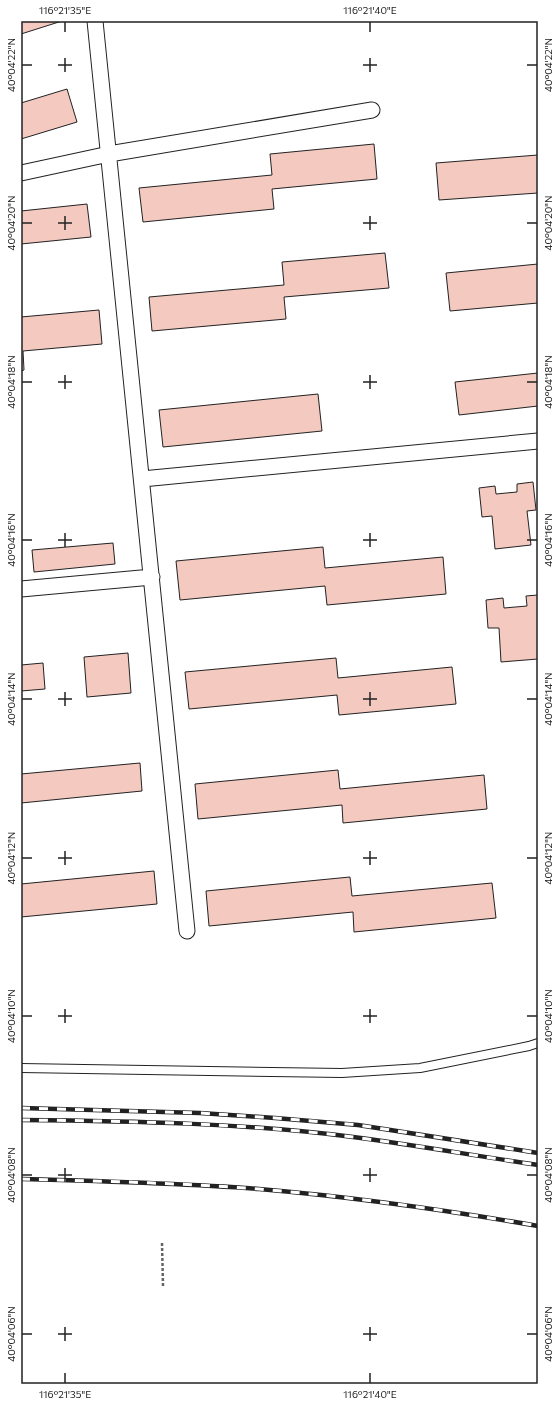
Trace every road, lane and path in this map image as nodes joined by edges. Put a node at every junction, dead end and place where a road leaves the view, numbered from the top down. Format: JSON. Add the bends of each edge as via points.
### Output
{"nodes":[{"id":1,"x":95,"y":21,"type":"edge"},
{"id":2,"x":372,"y":110,"type":"dead end"},
{"id":3,"x":109,"y":154,"type":"junction"},
{"id":4,"x":21,"y":173,"type":"edge"},
{"id":5,"x":538,"y":441,"type":"edge"},
{"id":6,"x":142,"y":479,"type":"junction"},
{"id":7,"x":152,"y":577,"type":"junction"},
{"id":8,"x":21,"y":589,"type":"edge"},
{"id":9,"x":187,"y":930,"type":"dead end"},
{"id":10,"x":538,"y":1043,"type":"edge"},
{"id":11,"x":21,"y":1068,"type":"edge"},
{"id":12,"x":162,"y":1244,"type":"dead end"},
{"id":13,"x":163,"y":1286,"type":"dead end"}],
"edges":[{"from":1,"to":3,"type":"street"},
{"from":2,"to":3,"type":"street"},
{"from":3,"to":4,"type":"street"},
{"from":3,"to":6,"type":"street"},
{"from":5,"to":6,"type":"street"},
{"from":6,"to":7,"type":"street"},
{"from":7,"to":8,"type":"street"},
{"from":7,"to":9,"type":"street"},
{"from":10,"to":11,"type":"lane","via":[[420,1068],[342,1073]]},
{"from":12,"to":13,"type":"path"}]}
